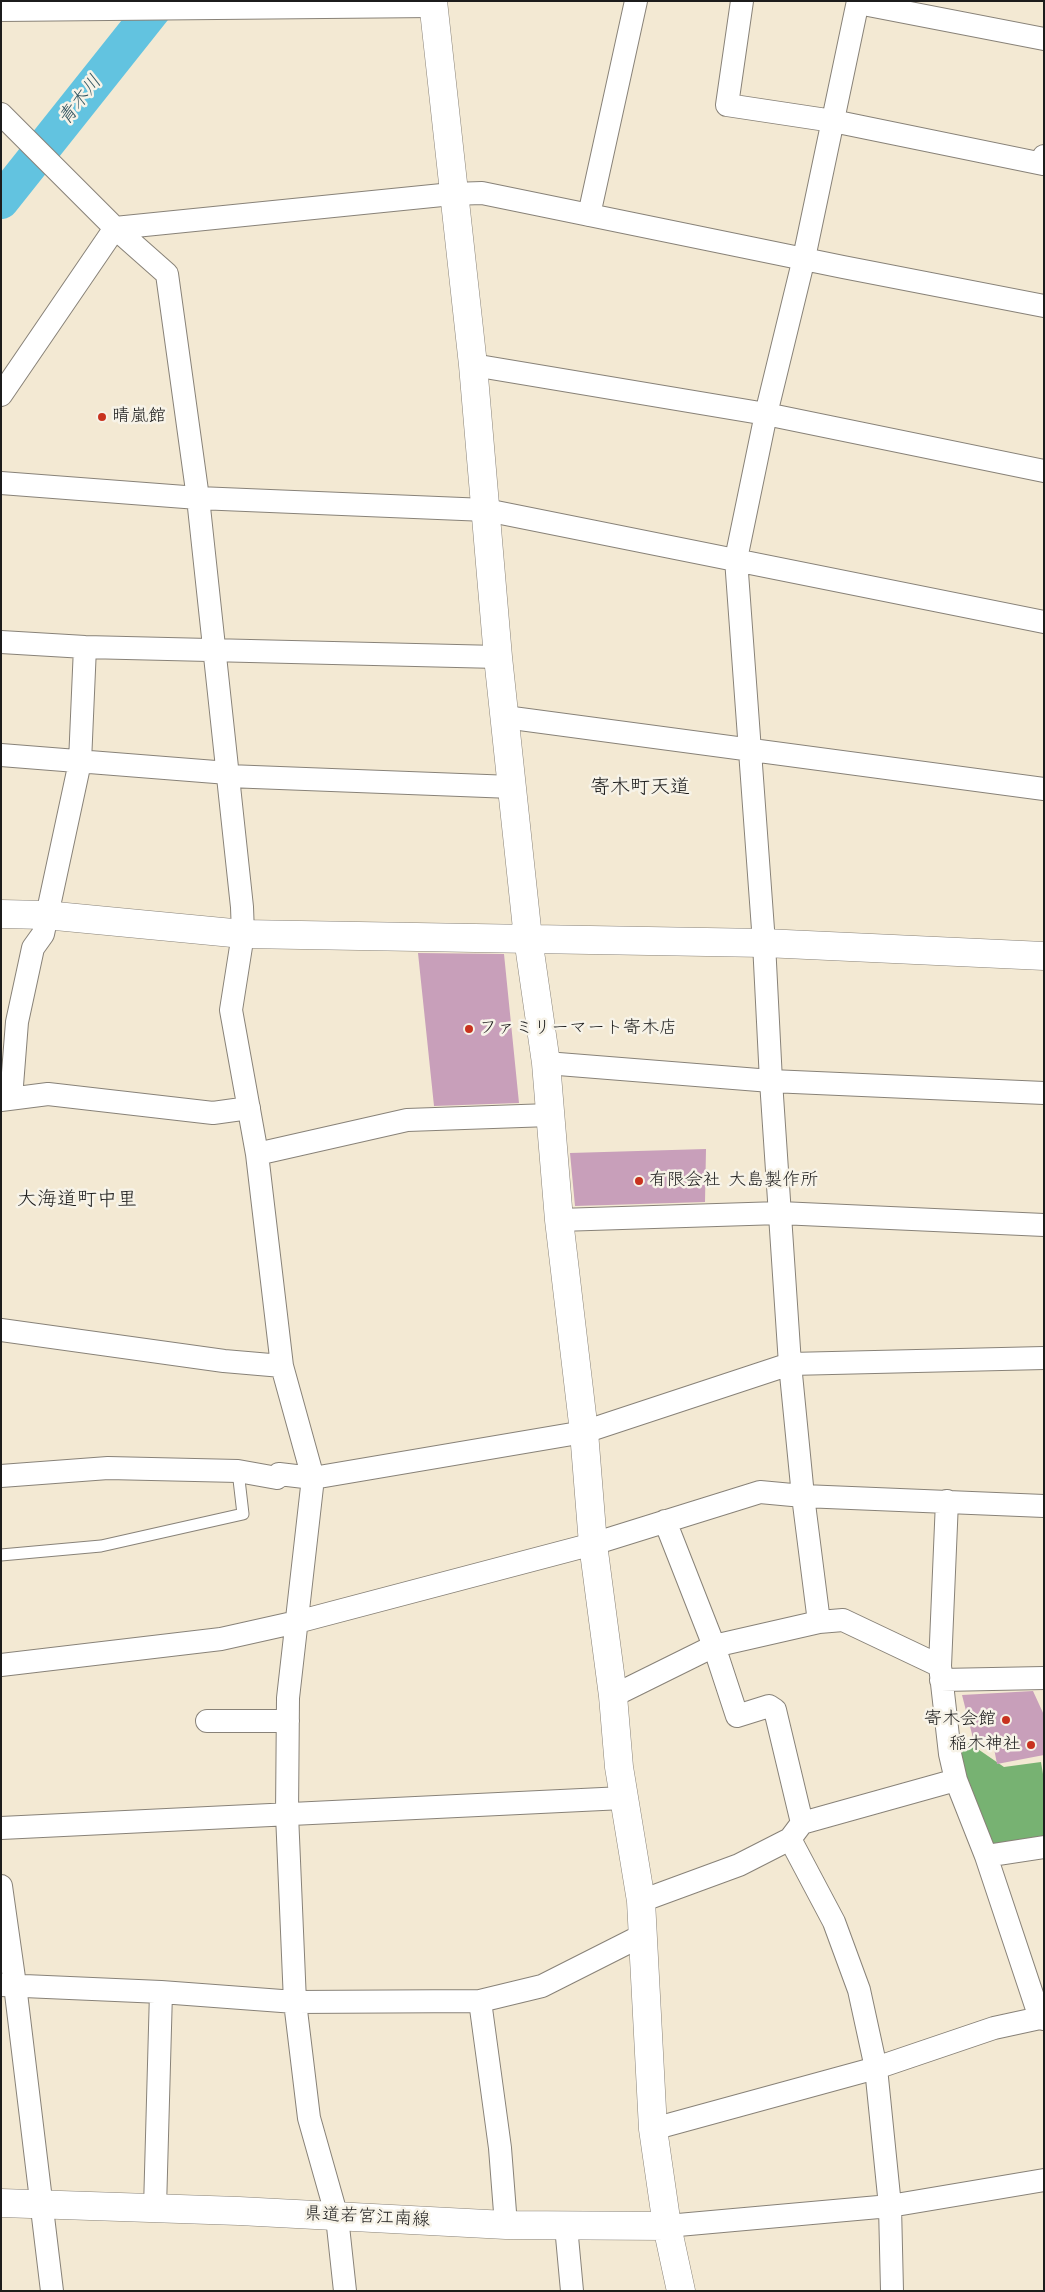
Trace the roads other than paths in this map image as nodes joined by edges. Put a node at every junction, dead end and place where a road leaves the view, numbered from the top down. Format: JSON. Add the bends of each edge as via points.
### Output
{"nodes":[{"id":1,"x":636,"y":1,"type":"edge"},
{"id":2,"x":742,"y":1,"type":"edge"},
{"id":3,"x":858,"y":2,"type":"edge"},
{"id":4,"x":433,"y":4,"type":"edge"},
{"id":5,"x":1,"y":10,"type":"edge"},
{"id":6,"x":1044,"y":39,"type":"edge"},
{"id":7,"x":1,"y":114,"type":"edge"},
{"id":8,"x":833,"y":121,"type":"junction"},
{"id":9,"x":1044,"y":156,"type":"edge"},
{"id":10,"x":452,"y":194,"type":"junction"},
{"id":11,"x":589,"y":215,"type":"junction"},
{"id":12,"x":115,"y":228,"type":"junction"},
{"id":13,"x":804,"y":258,"type":"junction"},
{"id":14,"x":1044,"y":306,"type":"edge"},
{"id":15,"x":473,"y":365,"type":"junction"},
{"id":16,"x":1,"y":394,"type":"edge"},
{"id":17,"x":766,"y":414,"type":"junction"},
{"id":18,"x":1044,"y":471,"type":"edge"},
{"id":19,"x":1,"y":483,"type":"edge"},
{"id":20,"x":198,"y":498,"type":"junction"},
{"id":21,"x":486,"y":510,"type":"junction"},
{"id":22,"x":736,"y":559,"type":"junction"},
{"id":23,"x":1044,"y":622,"type":"edge"},
{"id":24,"x":1,"y":642,"type":"edge"},
{"id":25,"x":85,"y":647,"type":"junction"},
{"id":26,"x":215,"y":650,"type":"junction"},
{"id":27,"x":498,"y":657,"type":"junction"},
{"id":28,"x":504,"y":717,"type":"junction"},
{"id":29,"x":749,"y":751,"type":"junction"},
{"id":30,"x":1,"y":755,"type":"edge"},
{"id":31,"x":80,"y":762,"type":"junction"},
{"id":32,"x":228,"y":774,"type":"junction"},
{"id":33,"x":512,"y":787,"type":"junction"},
{"id":34,"x":1044,"y":789,"type":"edge"},
{"id":35,"x":1,"y":914,"type":"edge"},
{"id":36,"x":46,"y":915,"type":"junction"},
{"id":37,"x":243,"y":934,"type":"junction"},
{"id":38,"x":528,"y":938,"type":"junction"},
{"id":39,"x":764,"y":943,"type":"junction"},
{"id":40,"x":1044,"y":956,"type":"edge"},
{"id":41,"x":546,"y":1062,"type":"junction"},
{"id":42,"x":771,"y":1081,"type":"junction"},
{"id":43,"x":1044,"y":1093,"type":"edge"},
{"id":44,"x":6,"y":1099,"type":"edge"},
{"id":45,"x":249,"y":1108,"type":"junction"},
{"id":46,"x":550,"y":1115,"type":"junction"},
{"id":47,"x":257,"y":1154,"type":"junction"},
{"id":48,"x":780,"y":1213,"type":"junction"},
{"id":49,"x":559,"y":1220,"type":"junction"},
{"id":50,"x":1044,"y":1225,"type":"edge"},
{"id":51,"x":1,"y":1330,"type":"edge"},
{"id":52,"x":1044,"y":1358,"type":"edge"},
{"id":53,"x":790,"y":1364,"type":"junction"},
{"id":54,"x":282,"y":1366,"type":"junction"},
{"id":55,"x":584,"y":1432,"type":"junction"},
{"id":56,"x":238,"y":1471,"type":"junction"},
{"id":57,"x":1,"y":1476,"type":"edge"},
{"id":58,"x":313,"y":1478,"type":"junction"},
{"id":59,"x":803,"y":1496,"type":"junction"},
{"id":60,"x":947,"y":1501,"type":"junction"},
{"id":61,"x":1044,"y":1506,"type":"edge"},
{"id":62,"x":665,"y":1521,"type":"junction"},
{"id":63,"x":592,"y":1544,"type":"junction"},
{"id":64,"x":1,"y":1555,"type":"edge"},
{"id":65,"x":297,"y":1622,"type":"junction"},
{"id":66,"x":820,"y":1622,"type":"junction"},
{"id":67,"x":714,"y":1646,"type":"junction"},
{"id":68,"x":1,"y":1665,"type":"edge"},
{"id":69,"x":940,"y":1673,"type":"junction"},
{"id":70,"x":1044,"y":1678,"type":"edge"},
{"id":71,"x":613,"y":1696,"type":"junction"},
{"id":72,"x":288,"y":1720,"type":"junction"},
{"id":73,"x":207,"y":1721,"type":"dead end"},
{"id":74,"x":956,"y":1780,"type":"junction"},
{"id":75,"x":623,"y":1798,"type":"junction"},
{"id":76,"x":287,"y":1814,"type":"junction"},
{"id":77,"x":1,"y":1828,"type":"edge"},
{"id":78,"x":796,"y":1831,"type":"junction"},
{"id":79,"x":1044,"y":1847,"type":"edge"},
{"id":80,"x":986,"y":1856,"type":"junction"},
{"id":81,"x":1,"y":1886,"type":"edge"},
{"id":82,"x":640,"y":1901,"type":"junction"},
{"id":83,"x":643,"y":1935,"type":"junction"},
{"id":84,"x":8,"y":1985,"type":"edge"},
{"id":85,"x":162,"y":1992,"type":"junction"},
{"id":86,"x":480,"y":2001,"type":"junction"},
{"id":87,"x":295,"y":2002,"type":"junction"},
{"id":88,"x":1042,"y":2018,"type":"edge"},
{"id":89,"x":876,"y":2068,"type":"junction"},
{"id":90,"x":653,"y":2129,"type":"junction"},
{"id":91,"x":1044,"y":2180,"type":"edge"},
{"id":92,"x":1,"y":2203,"type":"edge"},
{"id":93,"x":41,"y":2204,"type":"junction"},
{"id":94,"x":890,"y":2206,"type":"junction"},
{"id":95,"x":155,"y":2208,"type":"junction"},
{"id":96,"x":337,"y":2217,"type":"junction"},
{"id":97,"x":506,"y":2225,"type":"junction"},
{"id":98,"x":566,"y":2226,"type":"junction"},
{"id":99,"x":667,"y":2226,"type":"junction"},
{"id":100,"x":52,"y":2291,"type":"edge"},
{"id":101,"x":345,"y":2291,"type":"edge"},
{"id":102,"x":572,"y":2291,"type":"edge"},
{"id":103,"x":681,"y":2291,"type":"edge"},
{"id":104,"x":892,"y":2291,"type":"edge"}],
"edges":[{"from":1,"to":11,"type":"street"},
{"from":2,"to":8,"type":"street","via":[[727,105]]},
{"from":3,"to":6,"type":"street"},
{"from":3,"to":8,"type":"street"},
{"from":4,"to":5,"type":"street"},
{"from":4,"to":10,"type":"street"},
{"from":7,"to":12,"type":"street"},
{"from":8,"to":9,"type":"street","via":[[1043,164]]},
{"from":8,"to":13,"type":"street"},
{"from":10,"to":11,"type":"street","via":[[482,193]]},
{"from":10,"to":12,"type":"street"},
{"from":10,"to":15,"type":"street"},
{"from":11,"to":13,"type":"street"},
{"from":12,"to":16,"type":"street"},
{"from":12,"to":20,"type":"street","via":[[167,274]]},
{"from":13,"to":14,"type":"street"},
{"from":13,"to":17,"type":"street"},
{"from":15,"to":17,"type":"street"},
{"from":15,"to":21,"type":"street"},
{"from":17,"to":18,"type":"street"},
{"from":17,"to":22,"type":"street"},
{"from":19,"to":20,"type":"street"},
{"from":20,"to":21,"type":"street"},
{"from":20,"to":26,"type":"street"},
{"from":21,"to":22,"type":"street"},
{"from":21,"to":27,"type":"street"},
{"from":22,"to":23,"type":"street"},
{"from":22,"to":29,"type":"street"},
{"from":24,"to":25,"type":"street"},
{"from":25,"to":26,"type":"street"},
{"from":25,"to":31,"type":"street"},
{"from":26,"to":27,"type":"street"},
{"from":26,"to":32,"type":"street"},
{"from":27,"to":28,"type":"street"},
{"from":28,"to":29,"type":"street"},
{"from":28,"to":33,"type":"street"},
{"from":29,"to":34,"type":"street"},
{"from":29,"to":39,"type":"street"},
{"from":30,"to":31,"type":"street"},
{"from":31,"to":32,"type":"street"},
{"from":31,"to":36,"type":"street"},
{"from":32,"to":33,"type":"street"},
{"from":32,"to":37,"type":"street"},
{"from":33,"to":38,"type":"street"},
{"from":35,"to":36,"type":"street"},
{"from":36,"to":37,"type":"street"},
{"from":36,"to":44,"type":"street","via":[[43,934],[32,948]]},
{"from":37,"to":38,"type":"street"},
{"from":37,"to":45,"type":"street","via":[[231,1010]]},
{"from":38,"to":39,"type":"street"},
{"from":38,"to":41,"type":"street"},
{"from":39,"to":40,"type":"street"},
{"from":39,"to":42,"type":"street"},
{"from":41,"to":42,"type":"street"},
{"from":41,"to":46,"type":"street"},
{"from":42,"to":43,"type":"street"},
{"from":42,"to":48,"type":"street"},
{"from":44,"to":45,"type":"street","via":[[48,1094],[213,1113]]},
{"from":45,"to":47,"type":"street"},
{"from":46,"to":47,"type":"street","via":[[407,1120]]},
{"from":46,"to":49,"type":"street"},
{"from":47,"to":54,"type":"street"},
{"from":48,"to":49,"type":"street"},
{"from":48,"to":50,"type":"street"},
{"from":48,"to":53,"type":"street"},
{"from":49,"to":55,"type":"street"},
{"from":51,"to":54,"type":"street"},
{"from":52,"to":53,"type":"street"},
{"from":53,"to":55,"type":"street"},
{"from":53,"to":59,"type":"street"},
{"from":54,"to":58,"type":"street"},
{"from":55,"to":58,"type":"street"},
{"from":55,"to":63,"type":"street"},
{"from":56,"to":57,"type":"street","via":[[108,1468]]},
{"from":56,"to":58,"type":"street","via":[[277,1478],[279,1474]]},
{"from":56,"to":64,"type":"lane","via":[[243,1514],[101,1546]]},
{"from":58,"to":65,"type":"street"},
{"from":59,"to":60,"type":"street"},
{"from":59,"to":62,"type":"street","via":[[760,1492]]},
{"from":59,"to":66,"type":"street"},
{"from":60,"to":61,"type":"street"},
{"from":60,"to":69,"type":"street"},
{"from":62,"to":63,"type":"street"},
{"from":62,"to":67,"type":"street"},
{"from":63,"to":65,"type":"street"},
{"from":63,"to":71,"type":"street"},
{"from":65,"to":68,"type":"street","via":[[221,1639]]},
{"from":65,"to":72,"type":"street"},
{"from":66,"to":67,"type":"street"},
{"from":66,"to":69,"type":"street","via":[[843,1620]]},
{"from":67,"to":71,"type":"street"},
{"from":67,"to":78,"type":"street","via":[[737,1716],[770,1706],[775,1710]]},
{"from":69,"to":70,"type":"street"},
{"from":69,"to":74,"type":"street"},
{"from":71,"to":75,"type":"street"},
{"from":72,"to":73,"type":"street"},
{"from":72,"to":76,"type":"street"},
{"from":74,"to":78,"type":"street"},
{"from":74,"to":80,"type":"street"},
{"from":75,"to":76,"type":"street"},
{"from":75,"to":82,"type":"street"},
{"from":76,"to":77,"type":"street"},
{"from":76,"to":87,"type":"street"},
{"from":78,"to":82,"type":"street","via":[[739,1865]]},
{"from":78,"to":89,"type":"street","via":[[859,1990]]},
{"from":79,"to":80,"type":"street"},
{"from":80,"to":88,"type":"street"},
{"from":81,"to":84,"type":"street"},
{"from":82,"to":83,"type":"street"},
{"from":83,"to":86,"type":"street","via":[[542,1986]]},
{"from":83,"to":90,"type":"street"},
{"from":84,"to":85,"type":"street"},
{"from":84,"to":93,"type":"street"},
{"from":85,"to":87,"type":"street"},
{"from":85,"to":95,"type":"street"},
{"from":86,"to":87,"type":"street"},
{"from":86,"to":97,"type":"street","via":[[500,2148]]},
{"from":87,"to":96,"type":"street","via":[[309,2118]]},
{"from":88,"to":89,"type":"street","via":[[994,2028]]},
{"from":89,"to":90,"type":"street"},
{"from":89,"to":94,"type":"street"},
{"from":90,"to":99,"type":"street"},
{"from":91,"to":94,"type":"street"},
{"from":92,"to":93,"type":"street","name":"県道若宮江南線"},
{"from":93,"to":95,"type":"street","name":"県道若宮江南線"},
{"from":93,"to":100,"type":"street"},
{"from":94,"to":99,"type":"street"},
{"from":94,"to":104,"type":"street"},
{"from":95,"to":96,"type":"street","name":"県道若宮江南線"},
{"from":96,"to":97,"type":"street","name":"県道若宮江南線"},
{"from":96,"to":101,"type":"street"},
{"from":97,"to":98,"type":"street","name":"県道若宮江南線"},
{"from":98,"to":99,"type":"street","name":"県道若宮江南線"},
{"from":98,"to":102,"type":"street"},
{"from":99,"to":103,"type":"street"}]}
